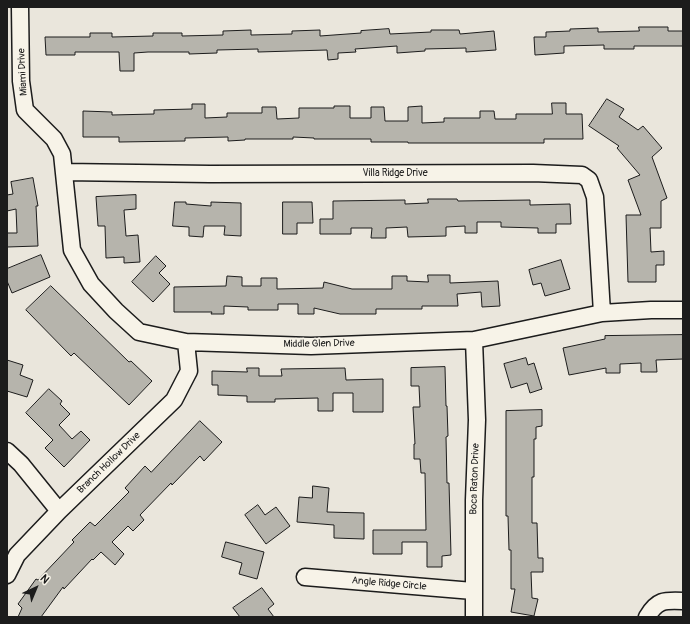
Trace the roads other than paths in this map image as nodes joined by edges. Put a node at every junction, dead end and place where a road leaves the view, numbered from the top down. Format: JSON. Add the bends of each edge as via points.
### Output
{"nodes":[{"id":1,"x":20,"y":7,"type":"edge"},
{"id":2,"x":64,"y":172,"type":"junction"},
{"id":3,"x":683,"y":310,"type":"edge"},
{"id":4,"x":602,"y":313,"type":"junction"},
{"id":5,"x":474,"y":340,"type":"junction"},
{"id":6,"x":186,"y":342,"type":"junction"},
{"id":7,"x":7,"y":452,"type":"edge"},
{"id":8,"x":59,"y":511,"type":"junction"},
{"id":9,"x":7,"y":575,"type":"edge"},
{"id":10,"x":305,"y":577,"type":"dead end"},
{"id":11,"x":473,"y":591,"type":"junction"},
{"id":12,"x":683,"y":601,"type":"edge"},
{"id":13,"x":649,"y":614,"type":"edge"},
{"id":14,"x":474,"y":617,"type":"edge"}],
"edges":[{"from":1,"to":2,"type":"street","name":"Miami Drive","via":[[21,80],[25,110],[54,139],[62,154]]},
{"from":2,"to":4,"type":"street","name":"Villa Ridge Drive","via":[[582,175],[589,180],[595,197]]},
{"from":2,"to":6,"type":"street","name":"Middle Glen Drive","via":[[72,250],[91,284],[139,332]]},
{"from":3,"to":4,"type":"street","name":"Middle Glen Drive"},
{"from":4,"to":5,"type":"street","name":"Middle Glen Drive"},
{"from":5,"to":6,"type":"street","name":"Middle Glen Drive","via":[[311,346]]},
{"from":5,"to":11,"type":"street","name":"Boca Raton Drive","via":[[477,420]]},
{"from":6,"to":8,"type":"street","name":"Branch Hollow Drive","via":[[189,371],[174,400]]},
{"from":7,"to":8,"type":"street","via":[[21,464]]},
{"from":8,"to":9,"type":"street","name":"Branch Hollow Drive","via":[[16,555]]},
{"from":10,"to":11,"type":"street","name":"Angle Ridge Circle"},
{"from":11,"to":14,"type":"street","name":"Boca Raton Drive"},
{"from":12,"to":13,"type":"street","via":[[665,601],[657,604]]}]}
